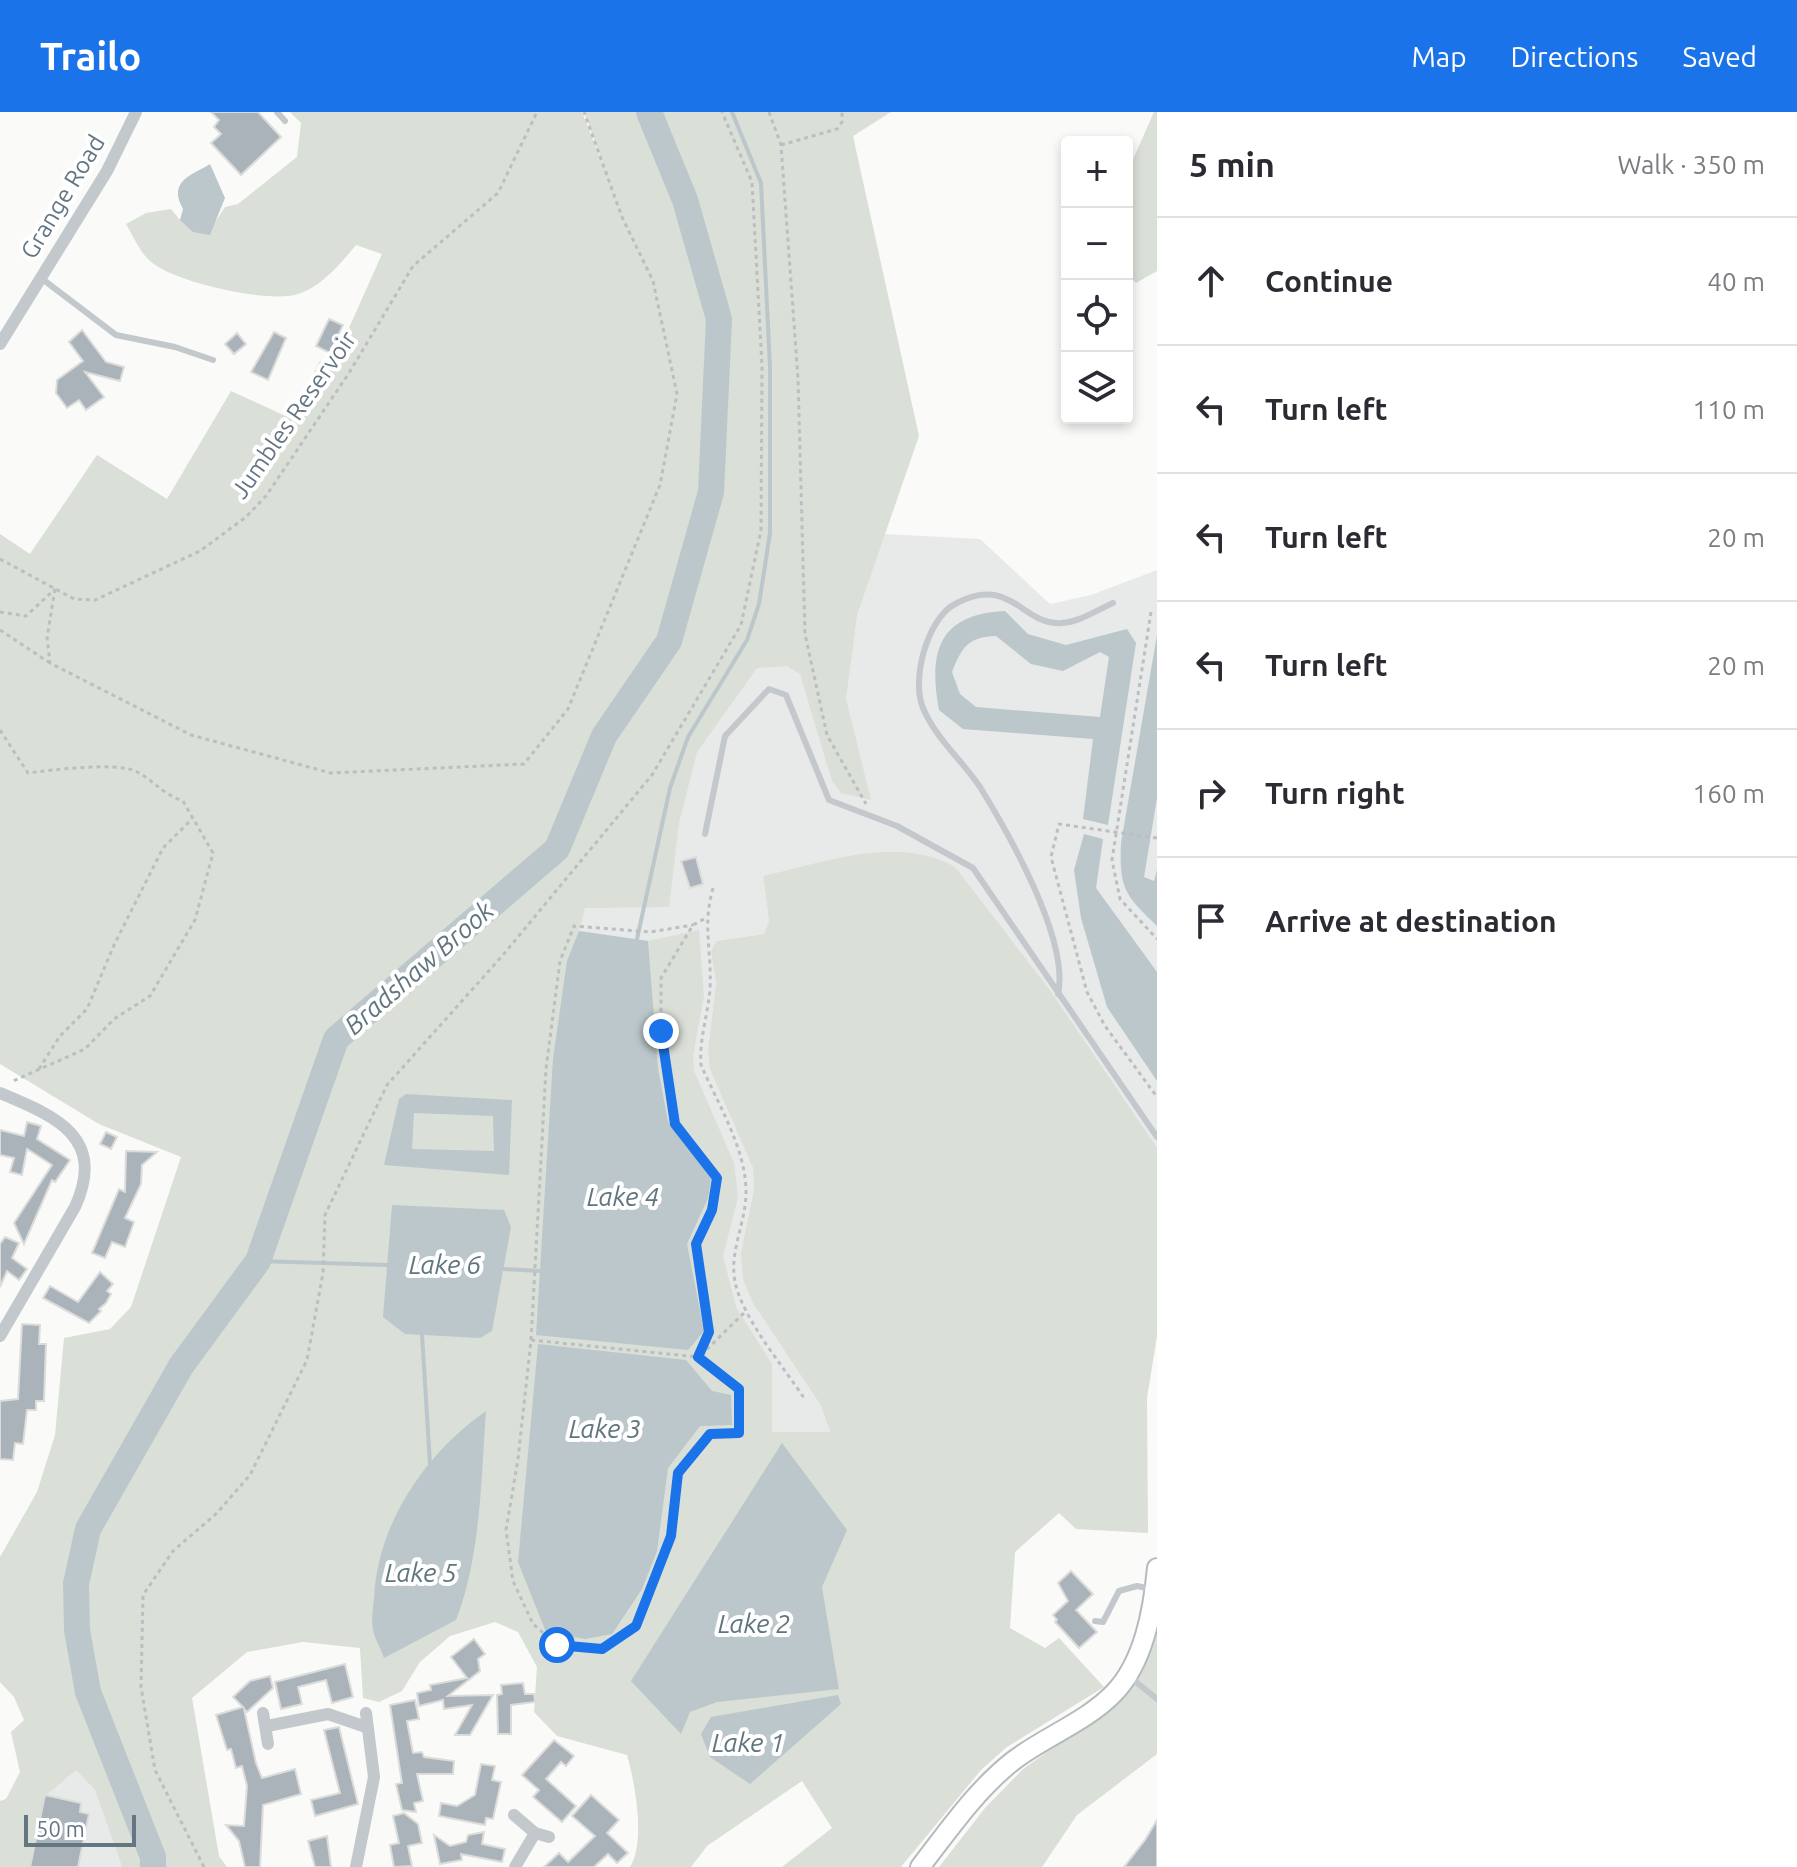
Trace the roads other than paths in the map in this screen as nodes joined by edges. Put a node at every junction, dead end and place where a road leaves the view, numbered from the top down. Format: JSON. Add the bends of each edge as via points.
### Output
{"nodes":[{"id":1,"x":136,"y":112,"type":"edge"},
{"id":2,"x":277,"y":112,"type":"edge"},
{"id":3,"x":285,"y":121,"type":"dead end"},
{"id":4,"x":41,"y":278,"type":"junction"},
{"id":5,"x":0,"y":344,"type":"edge"},
{"id":6,"x":213,"y":360,"type":"dead end"},
{"id":7,"x":1113,"y":603,"type":"dead end"},
{"id":8,"x":705,"y":834,"type":"dead end"},
{"id":9,"x":1058,"y":994,"type":"junction"},
{"id":10,"x":3,"y":1089,"type":"edge"},
{"id":11,"x":1157,"y":1137,"type":"edge"},
{"id":12,"x":0,"y":1336,"type":"edge"},
{"id":13,"x":1157,"y":1568,"type":"edge"},
{"id":14,"x":1155,"y":1590,"type":"junction"},
{"id":15,"x":1095,"y":1621,"type":"dead end"},
{"id":16,"x":1127,"y":1675,"type":"junction"},
{"id":17,"x":1157,"y":1699,"type":"edge"},
{"id":18,"x":263,"y":1713,"type":"dead end"},
{"id":19,"x":366,"y":1713,"type":"dead end"},
{"id":20,"x":267,"y":1726,"type":"junction"},
{"id":21,"x":366,"y":1727,"type":"junction"},
{"id":22,"x":268,"y":1744,"type":"dead end"},
{"id":23,"x":514,"y":1815,"type":"dead end"},
{"id":24,"x":535,"y":1833,"type":"junction"},
{"id":25,"x":549,"y":1837,"type":"dead end"},
{"id":26,"x":356,"y":1867,"type":"edge"},
{"id":27,"x":515,"y":1867,"type":"edge"},
{"id":28,"x":920,"y":1867,"type":"edge"}],
"edges":[{"from":1,"to":4,"type":"street","name":"Grange Road","via":[[107,171]]},
{"from":2,"to":3,"type":"lane"},
{"from":4,"to":5,"type":"street","name":"Grange Road"},
{"from":4,"to":6,"type":"lane","via":[[116,335]]},
{"from":7,"to":9,"type":"lane","via":[[1060,624],[1035,617],[1013,600],[985,594],[953,604],[931,632],[920,664],[921,706],[940,739],[979,785],[1036,892],[1062,967]]},
{"from":8,"to":9,"type":"lane","via":[[725,736],[769,689],[786,695],[829,800],[973,868]]},
{"from":9,"to":11,"type":"lane"},
{"from":10,"to":12,"type":"street","via":[[62,1121],[85,1164],[75,1207]]},
{"from":13,"to":14,"type":"main road"},
{"from":14,"to":15,"type":"lane","via":[[1126,1587],[1103,1622]]},
{"from":14,"to":16,"type":"main road","via":[[1144,1637]]},
{"from":16,"to":17,"type":"lane"},
{"from":16,"to":28,"type":"main road","via":[[1095,1708],[1011,1763]]},
{"from":18,"to":20,"type":"street"},
{"from":19,"to":21,"type":"street"},
{"from":20,"to":21,"type":"street","via":[[328,1714]]},
{"from":20,"to":22,"type":"street"},
{"from":21,"to":26,"type":"street","via":[[374,1777]]},
{"from":23,"to":24,"type":"street"},
{"from":24,"to":25,"type":"street"},
{"from":24,"to":27,"type":"street"}]}
